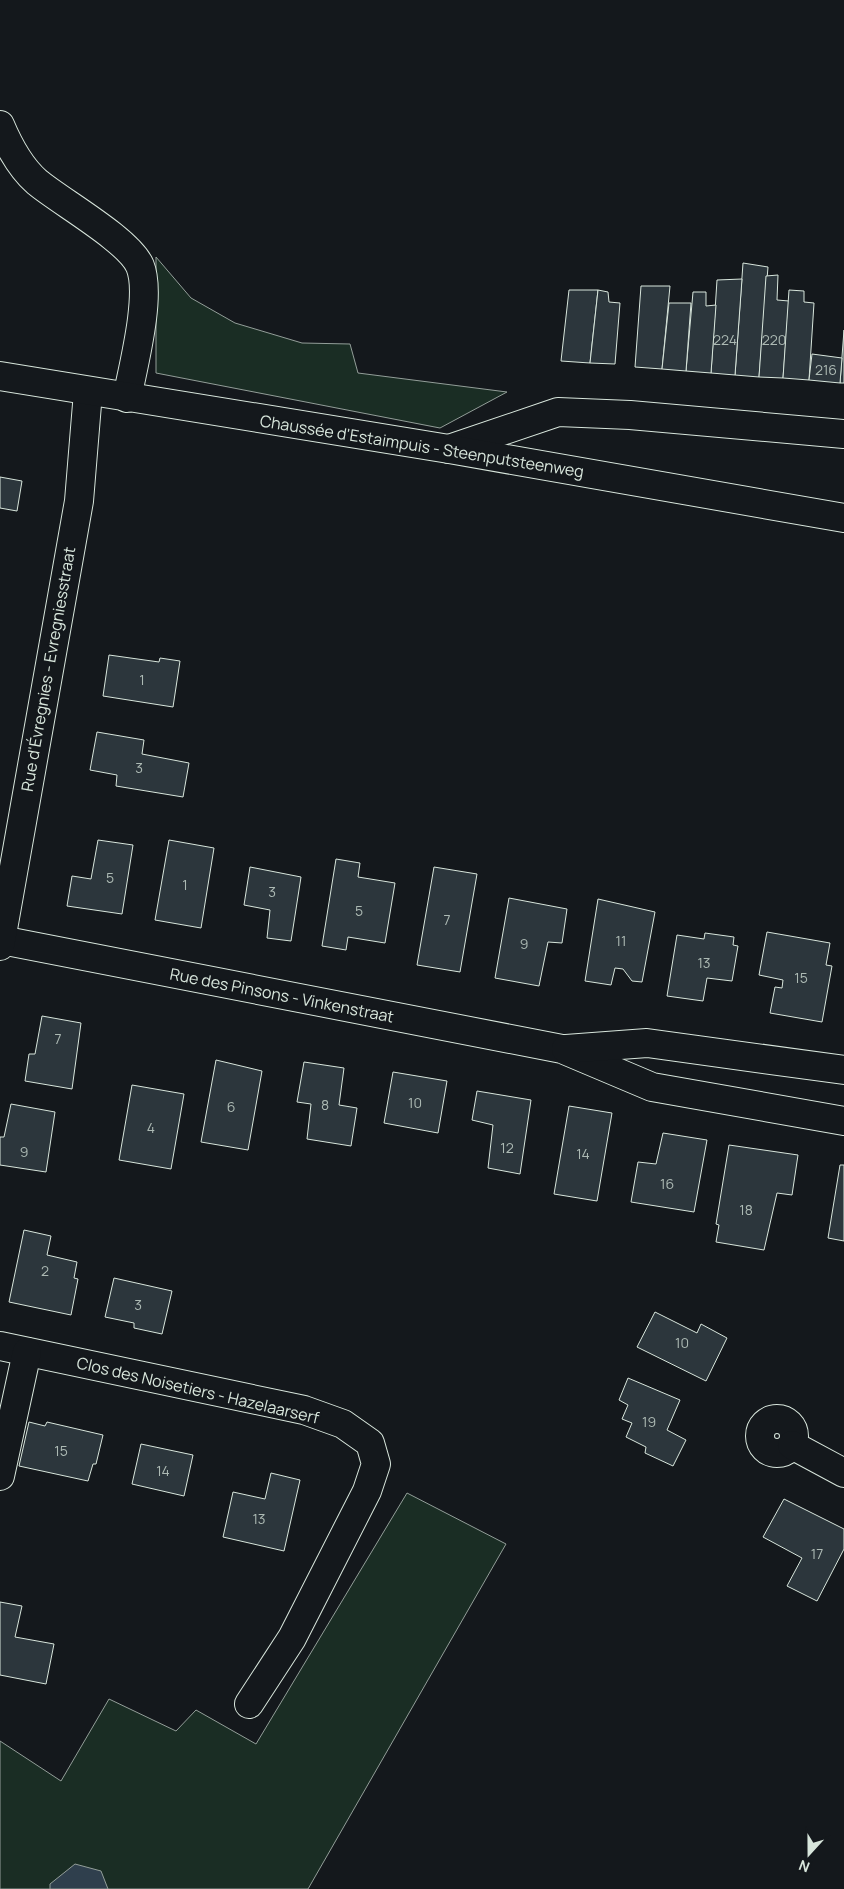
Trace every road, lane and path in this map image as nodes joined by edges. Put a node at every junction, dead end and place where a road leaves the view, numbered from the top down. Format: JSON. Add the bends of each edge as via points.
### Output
{"nodes":[{"id":1,"x":0,"y":125,"type":"edge"},
{"id":2,"x":0,"y":376,"type":"edge"},
{"id":3,"x":88,"y":392,"type":"junction"},
{"id":4,"x":127,"y":398,"type":"junction"},
{"id":5,"x":844,"y":434,"type":"edge"},
{"id":6,"x":449,"y":449,"type":"junction"},
{"id":7,"x":844,"y":518,"type":"edge"},
{"id":8,"x":1,"y":943,"type":"edge"},
{"id":9,"x":562,"y":1050,"type":"junction"},
{"id":10,"x":844,"y":1070,"type":"edge"},
{"id":11,"x":844,"y":1121,"type":"edge"},
{"id":12,"x":0,"y":1346,"type":"edge"},
{"id":13,"x":27,"y":1352,"type":"junction"},
{"id":14,"x":792,"y":1445,"type":"dead end"},
{"id":15,"x":844,"y":1473,"type":"edge"},
{"id":16,"x":0,"y":1476,"type":"edge"},
{"id":17,"x":249,"y":1704,"type":"dead end"}],
"edges":[{"from":1,"to":4,"type":"street","via":[[8,143],[35,180],[106,231],[140,266],[144,312]]},
{"from":2,"to":3,"type":"street","name":"Chaussée d'Estaimpuis - Steenputsteenweg"},
{"from":3,"to":4,"type":"street","name":"Chaussée d'Estaimpuis - Steenputsteenweg"},
{"from":3,"to":8,"type":"street","name":"Rue d'Évregnies - Evregniesstraat","via":[[79,501]]},
{"from":4,"to":6,"type":"street","name":"Chaussée d'Estaimpuis - Steenputsteenweg"},
{"from":5,"to":6,"type":"street","via":[[630,415],[558,412]]},
{"from":6,"to":7,"type":"street","name":"Chaussée d'Estaimpuis - Steenputsteenweg"},
{"from":8,"to":9,"type":"street","name":"Rue des Pinsons - Vinkenstraat"},
{"from":9,"to":10,"type":"street","name":"Rue des Pinsons - Vinkenstraat","via":[[647,1043]]},
{"from":9,"to":11,"type":"street","name":"Rue des Pinsons - Vinkenstraat","via":[[652,1087]]},
{"from":12,"to":13,"type":"street","name":"Clos des Noisetiers - Hazelaarserf"},
{"from":13,"to":16,"type":"street"},
{"from":13,"to":17,"type":"street","name":"Clos des Noisetiers - Hazelaarserf","via":[[304,1410],[343,1424],[370,1443],[376,1464],[367,1490],[292,1638]]},
{"from":14,"to":15,"type":"street"}]}
